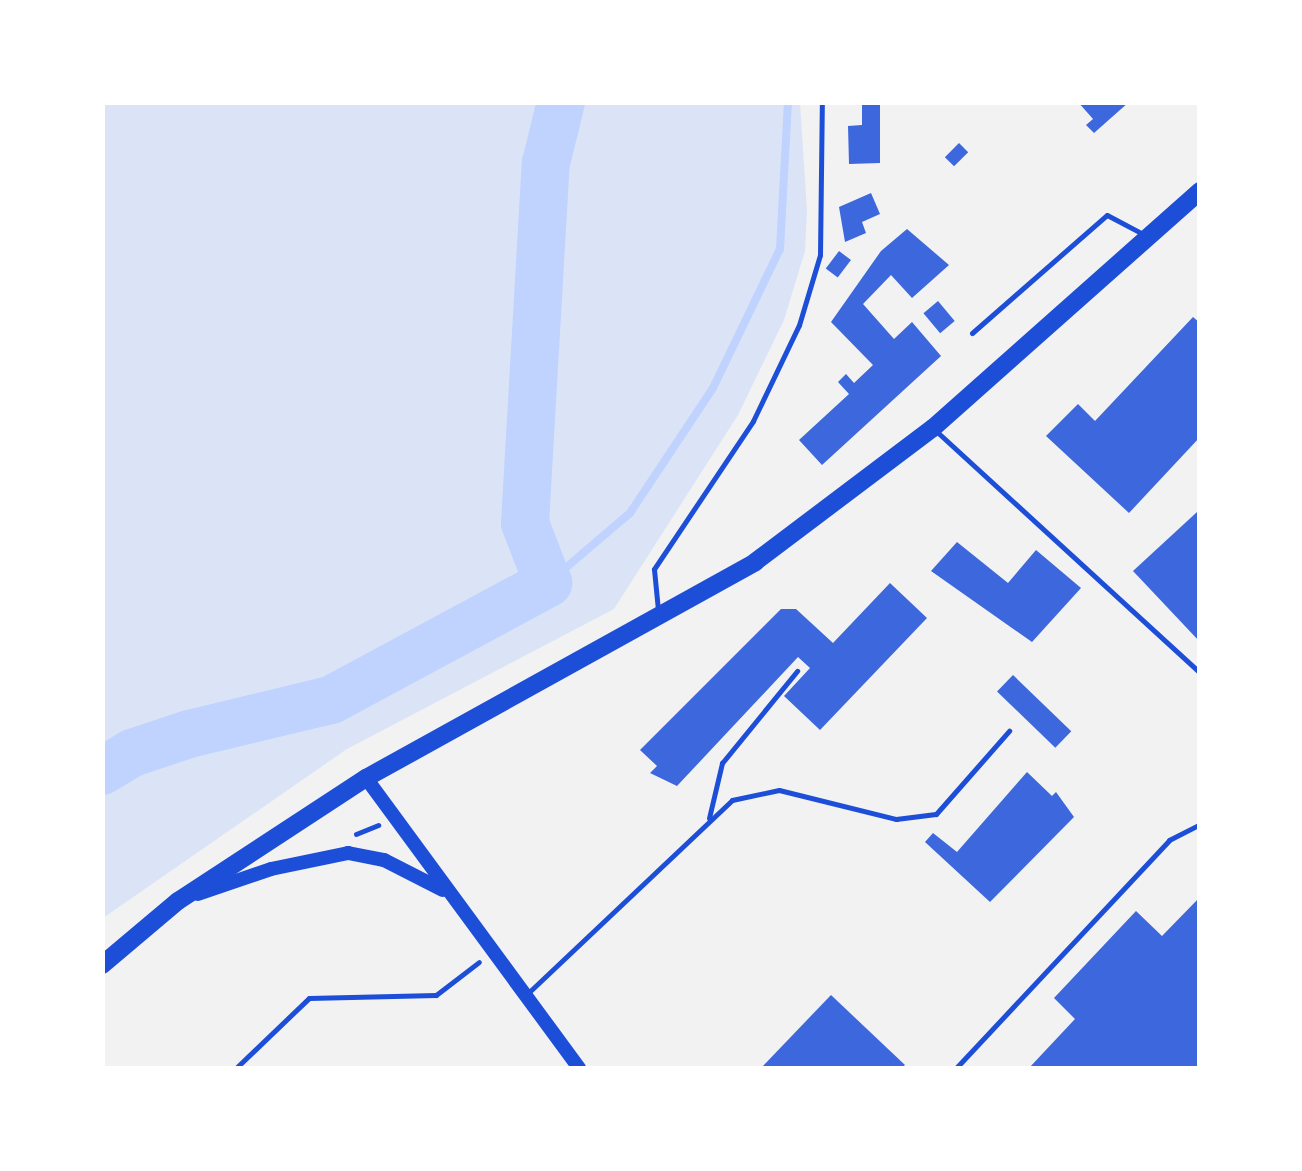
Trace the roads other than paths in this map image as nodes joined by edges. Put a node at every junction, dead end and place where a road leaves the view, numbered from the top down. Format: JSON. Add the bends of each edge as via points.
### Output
{"nodes":[{"id":1,"x":822,"y":102,"type":"edge"},
{"id":2,"x":1200,"y":191,"type":"edge"},
{"id":3,"x":1150,"y":238,"type":"junction"},
{"id":4,"x":972,"y":332,"type":"dead end"},
{"id":5,"x":933,"y":428,"type":"junction"},
{"id":6,"x":659,"y":618,"type":"junction"},
{"id":7,"x":797,"y":672,"type":"dead end"},
{"id":8,"x":1200,"y":673,"type":"edge"},
{"id":9,"x":1009,"y":731,"type":"dead end"},
{"id":10,"x":366,"y":778,"type":"junction"},
{"id":11,"x":709,"y":821,"type":"junction"},
{"id":12,"x":1200,"y":824,"type":"edge"},
{"id":13,"x":445,"y":892,"type":"junction"},
{"id":14,"x":178,"y":901,"type":"junction"},
{"id":15,"x":102,"y":965,"type":"edge"},
{"id":16,"x":526,"y":995,"type":"junction"},
{"id":17,"x":579,"y":1068,"type":"edge"},
{"id":18,"x":956,"y":1068,"type":"edge"}],
"edges":[{"from":1,"to":6,"type":"lane","via":[[820,254],[799,325],[753,420],[654,569]]},
{"from":2,"to":3,"type":"main road"},
{"from":3,"to":4,"type":"lane","via":[[1107,215]]},
{"from":3,"to":5,"type":"main road"},
{"from":5,"to":6,"type":"main road","via":[[755,562]]},
{"from":5,"to":8,"type":"lane"},
{"from":6,"to":10,"type":"main road"},
{"from":7,"to":11,"type":"lane","via":[[722,763]]},
{"from":9,"to":11,"type":"lane","via":[[936,814],[896,819],[780,790],[732,800]]},
{"from":10,"to":13,"type":"street"},
{"from":10,"to":14,"type":"main road"},
{"from":11,"to":16,"type":"lane"},
{"from":12,"to":18,"type":"lane","via":[[1169,840]]},
{"from":13,"to":14,"type":"street","via":[[384,860],[348,854],[271,869]]},
{"from":13,"to":16,"type":"street"},
{"from":14,"to":15,"type":"main road"},
{"from":16,"to":17,"type":"street"}]}
